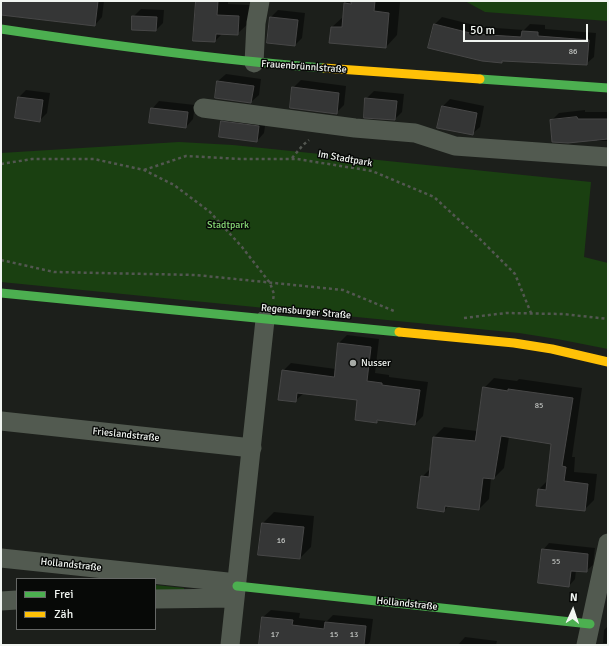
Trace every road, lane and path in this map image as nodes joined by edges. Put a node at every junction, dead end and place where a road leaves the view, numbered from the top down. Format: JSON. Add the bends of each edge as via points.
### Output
{"nodes":[{"id":1,"x":260,"y":1,"type":"edge"},
{"id":2,"x":1,"y":29,"type":"edge"},
{"id":3,"x":254,"y":63,"type":"junction"},
{"id":4,"x":608,"y":88,"type":"edge"},
{"id":5,"x":203,"y":108,"type":"dead end"},
{"id":6,"x":303,"y":145,"type":"dead end"},
{"id":7,"x":608,"y":157,"type":"edge"},
{"id":8,"x":292,"y":159,"type":"junction"},
{"id":9,"x":1,"y":164,"type":"edge"},
{"id":10,"x":144,"y":170,"type":"junction"},
{"id":11,"x":1,"y":260,"type":"edge"},
{"id":12,"x":270,"y":283,"type":"junction"},
{"id":13,"x":1,"y":293,"type":"edge"},
{"id":14,"x":394,"y":311,"type":"dead end"},
{"id":15,"x":531,"y":313,"type":"junction"},
{"id":16,"x":463,"y":318,"type":"dead end"},
{"id":17,"x":608,"y":319,"type":"edge"},
{"id":18,"x":269,"y":320,"type":"junction"},
{"id":19,"x":608,"y":362,"type":"edge"},
{"id":20,"x":1,"y":421,"type":"edge"},
{"id":21,"x":252,"y":448,"type":"junction"},
{"id":22,"x":608,"y":543,"type":"edge"},
{"id":23,"x":1,"y":558,"type":"edge"},
{"id":24,"x":153,"y":578,"type":"edge"},
{"id":25,"x":156,"y":578,"type":"edge"},
{"id":26,"x":236,"y":589,"type":"junction"},
{"id":27,"x":156,"y":599,"type":"edge"},
{"id":28,"x":16,"y":600,"type":"edge"},
{"id":29,"x":1,"y":601,"type":"edge"},
{"id":30,"x":590,"y":624,"type":"junction"},
{"id":31,"x":230,"y":645,"type":"edge"},
{"id":32,"x":586,"y":645,"type":"edge"}],
"edges":[{"from":1,"to":3,"type":"street"},
{"from":2,"to":3,"type":"street","name":"Frauenbrünnlstraße","via":[[119,47]]},
{"from":3,"to":4,"type":"street","name":"Frauenbrünnlstraße"},
{"from":5,"to":7,"type":"street","via":[[415,134],[456,146]]},
{"from":6,"to":8,"type":"path"},
{"from":8,"to":10,"type":"path","name":"Im Stadtpark","via":[[186,156]]},
{"from":8,"to":15,"type":"path","name":"Im Stadtpark","via":[[372,171],[434,197],[515,274]]},
{"from":9,"to":10,"type":"path","via":[[32,159],[94,159]]},
{"from":10,"to":12,"type":"path","via":[[174,185],[210,212]]},
{"from":11,"to":12,"type":"path","via":[[54,272],[196,274]]},
{"from":12,"to":14,"type":"path","via":[[343,290]]},
{"from":12,"to":18,"type":"path","via":[[274,294]]},
{"from":13,"to":18,"type":"street","name":"Regensburger Straße"},
{"from":15,"to":16,"type":"path"},
{"from":15,"to":17,"type":"path"},
{"from":18,"to":19,"type":"street","name":"Regensburger Straße","via":[[514,343],[559,350]]},
{"from":18,"to":21,"type":"street"},
{"from":20,"to":21,"type":"street","name":"Frieslandstraße"},
{"from":21,"to":26,"type":"street"},
{"from":22,"to":30,"type":"street"},
{"from":23,"to":24,"type":"street","name":"Hollandstraße"},
{"from":25,"to":26,"type":"street","name":"Hollandstraße"},
{"from":26,"to":27,"type":"street","name":"Hollandstraße"},
{"from":26,"to":30,"type":"street","name":"Hollandstraße"},
{"from":26,"to":31,"type":"street"},
{"from":28,"to":29,"type":"street"},
{"from":30,"to":32,"type":"street"}]}
